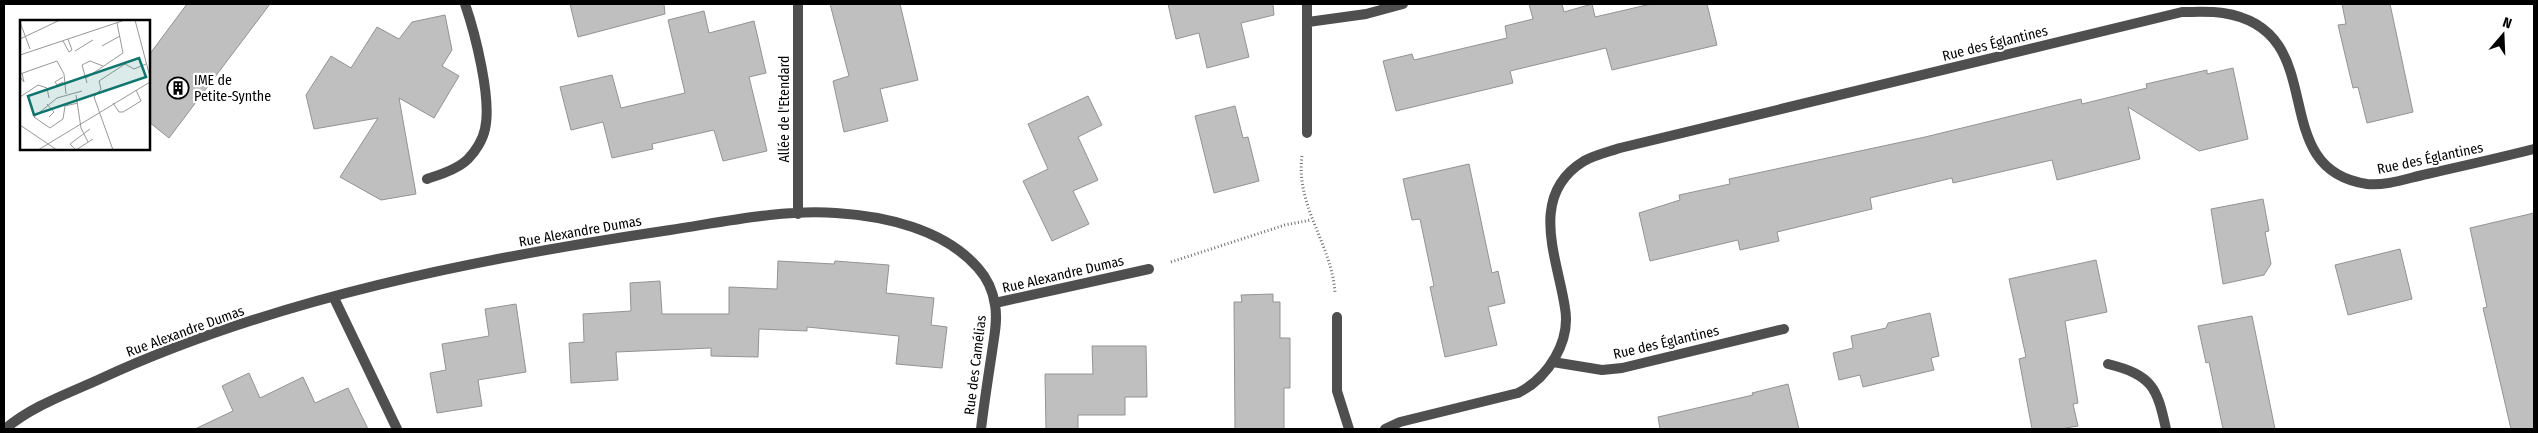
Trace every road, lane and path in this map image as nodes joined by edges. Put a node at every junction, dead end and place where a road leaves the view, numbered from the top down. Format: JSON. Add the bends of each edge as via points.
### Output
{"nodes":[{"id":1,"x":465,"y":4,"type":"edge"},
{"id":2,"x":798,"y":4,"type":"edge"},
{"id":3,"x":1307,"y":4,"type":"edge"},
{"id":4,"x":1403,"y":4,"type":"edge"},
{"id":5,"x":1308,"y":22,"type":"junction"},
{"id":6,"x":1307,"y":133,"type":"joint"},
{"id":7,"x":2534,"y":149,"type":"edge"},
{"id":8,"x":427,"y":179,"type":"dead end"},
{"id":9,"x":798,"y":214,"type":"junction"},
{"id":10,"x":1311,"y":220,"type":"junction"},
{"id":11,"x":1149,"y":269,"type":"joint"},
{"id":12,"x":334,"y":298,"type":"junction"},
{"id":13,"x":995,"y":303,"type":"junction"},
{"id":14,"x":1336,"y":317,"type":"joint"},
{"id":15,"x":1784,"y":329,"type":"dead end"},
{"id":16,"x":1553,"y":362,"type":"junction"},
{"id":17,"x":2108,"y":364,"type":"dead end"},
{"id":18,"x":6,"y":429,"type":"edge"},
{"id":19,"x":397,"y":429,"type":"edge"},
{"id":20,"x":980,"y":429,"type":"edge"},
{"id":21,"x":1349,"y":429,"type":"edge"},
{"id":22,"x":1385,"y":429,"type":"edge"},
{"id":23,"x":2166,"y":429,"type":"edge"}],
"edges":[{"from":1,"to":8,"type":"street","via":[[483,77],[487,112],[485,130],[468,160]]},
{"from":2,"to":9,"type":"street","name":"Allée de l'Etendard"},
{"from":3,"to":5,"type":"street"},
{"from":4,"to":5,"type":"street","via":[[1366,14]]},
{"from":5,"to":6,"type":"street"},
{"from":6,"to":10,"type":"path","via":[[1302,176]]},
{"from":7,"to":16,"type":"street","name":"Rue des Églantines","via":[[2384,184],[2353,181],[2329,167],[2312,148],[2306,136],[2291,69],[2275,40],[2263,29],[2238,17],[2223,13],[2182,12],[1620,148],[1584,162],[1564,180],[1556,193],[1550,216],[1550,239],[1566,319]]},
{"from":9,"to":12,"type":"street","name":"Rue Alexandre Dumas","via":[[722,222],[556,248],[424,274]]},
{"from":9,"to":13,"type":"street","name":"Rue Alexandre Dumas","via":[[856,215],[906,225],[932,235],[962,253],[979,269]]},
{"from":10,"to":11,"type":"path","via":[[1285,225]]},
{"from":10,"to":14,"type":"path","via":[[1328,254],[1334,281]]},
{"from":11,"to":13,"type":"street","name":"Rue Alexandre Dumas"},
{"from":12,"to":18,"type":"street","name":"Rue Alexandre Dumas","via":[[154,354],[28,412]]},
{"from":12,"to":19,"type":"street"},
{"from":13,"to":20,"type":"street","name":"Rue des Camélias","via":[[996,323]]},
{"from":14,"to":21,"type":"street","via":[[1337,391]]},
{"from":15,"to":16,"type":"street","name":"Rue des Églantines","via":[[1615,369]]},
{"from":16,"to":22,"type":"street","name":"Rue des Églantines","via":[[1537,381],[1518,392],[1400,422]]},
{"from":17,"to":23,"type":"street","via":[[2133,371],[2149,381],[2160,402]]}]}
